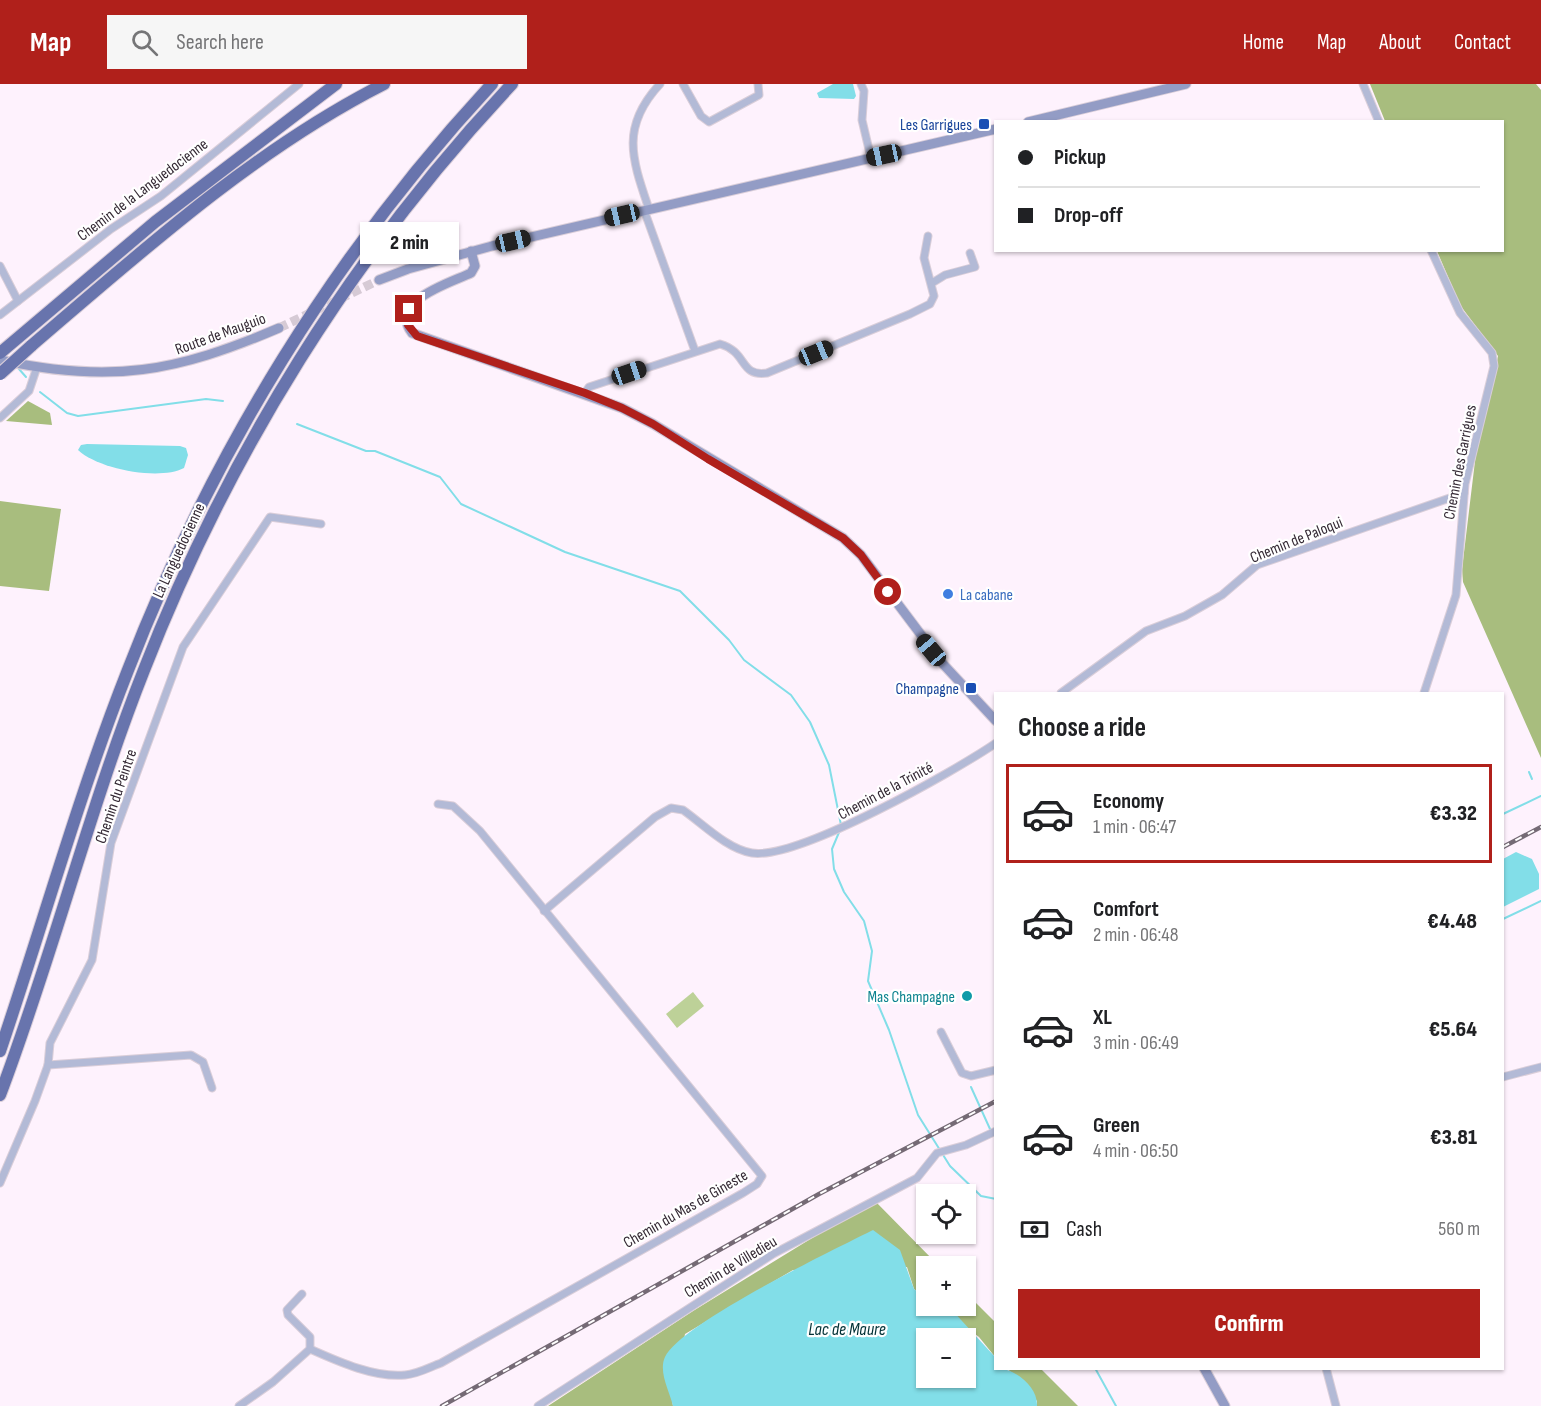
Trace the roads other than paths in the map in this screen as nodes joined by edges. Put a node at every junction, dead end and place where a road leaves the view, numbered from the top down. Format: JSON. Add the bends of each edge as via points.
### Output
{"nodes":[{"id":1,"x":299,"y":84,"type":"edge"},
{"id":2,"x":336,"y":84,"type":"edge"},
{"id":3,"x":384,"y":84,"type":"edge"},
{"id":4,"x":492,"y":84,"type":"edge"},
{"id":5,"x":512,"y":84,"type":"edge"},
{"id":6,"x":660,"y":84,"type":"edge"},
{"id":7,"x":683,"y":84,"type":"edge"},
{"id":8,"x":758,"y":84,"type":"edge"},
{"id":9,"x":861,"y":84,"type":"edge"},
{"id":10,"x":1186,"y":84,"type":"edge"},
{"id":11,"x":1363,"y":84,"type":"edge"},
{"id":12,"x":1036,"y":120,"type":"edge"},
{"id":13,"x":1378,"y":120,"type":"edge"},
{"id":14,"x":994,"y":129,"type":"edge"},
{"id":15,"x":871,"y":158,"type":"junction"},
{"id":16,"x":647,"y":210,"type":"junction"},
{"id":17,"x":928,"y":236,"type":"dead end"},
{"id":18,"x":471,"y":251,"type":"junction"},
{"id":19,"x":1432,"y":252,"type":"edge"},
{"id":20,"x":970,"y":253,"type":"dead end"},
{"id":21,"x":0,"y":266,"type":"edge"},
{"id":22,"x":379,"y":280,"type":"tunnel mouth"},
{"id":23,"x":932,"y":283,"type":"junction"},
{"id":24,"x":18,"y":301,"type":"junction"},
{"id":25,"x":0,"y":315,"type":"edge"},
{"id":26,"x":279,"y":328,"type":"tunnel mouth"},
{"id":27,"x":695,"y":351,"type":"junction"},
{"id":28,"x":0,"y":353,"type":"edge"},
{"id":29,"x":0,"y":360,"type":"edge"},
{"id":30,"x":32,"y":367,"type":"junction"},
{"id":31,"x":0,"y":374,"type":"edge"},
{"id":32,"x":585,"y":393,"type":"junction"},
{"id":33,"x":0,"y":418,"type":"edge"},
{"id":34,"x":1464,"y":493,"type":"junction"},
{"id":35,"x":321,"y":524,"type":"dead end"},
{"id":36,"x":1062,"y":692,"type":"edge"},
{"id":37,"x":1424,"y":692,"type":"edge"},
{"id":38,"x":994,"y":719,"type":"edge"},
{"id":39,"x":994,"y":744,"type":"edge"},
{"id":40,"x":438,"y":804,"type":"dead end"},
{"id":41,"x":544,"y":911,"type":"junction"},
{"id":42,"x":941,"y":1032,"type":"dead end"},
{"id":43,"x":0,"y":1051,"type":"edge"},
{"id":44,"x":48,"y":1065,"type":"junction"},
{"id":45,"x":1541,"y":1068,"type":"edge"},
{"id":46,"x":994,"y":1070,"type":"edge"},
{"id":47,"x":1504,"y":1077,"type":"edge"},
{"id":48,"x":212,"y":1088,"type":"dead end"},
{"id":49,"x":0,"y":1095,"type":"edge"},
{"id":50,"x":994,"y":1132,"type":"edge"},
{"id":51,"x":0,"y":1183,"type":"edge"},
{"id":52,"x":302,"y":1294,"type":"dead end"},
{"id":53,"x":309,"y":1349,"type":"junction"},
{"id":54,"x":1205,"y":1370,"type":"edge"},
{"id":55,"x":1327,"y":1370,"type":"edge"},
{"id":56,"x":239,"y":1406,"type":"edge"},
{"id":57,"x":537,"y":1406,"type":"edge"},
{"id":58,"x":1225,"y":1406,"type":"edge"},
{"id":59,"x":1336,"y":1406,"type":"edge"}],
"edges":[{"from":1,"to":24,"type":"street","name":"Chemin de la Languedocienne","via":[[161,196]]},
{"from":2,"to":28,"type":"highway","via":[[155,222]]},
{"from":3,"to":31,"type":"highway","bridge":true,"via":[[267,155],[131,261]]},
{"from":4,"to":43,"type":"highway","name":"La Languedocienne","via":[[413,176],[343,268],[269,382],[208,491],[160,591],[117,698]]},
{"from":5,"to":49,"type":"highway","name":"La Languedocienne","via":[[425,184],[344,294],[277,398],[207,526],[122,726]]},
{"from":6,"to":16,"type":"street","via":[[642,103],[632,148]]},
{"from":7,"to":8,"type":"street","via":[[701,116],[709,122],[759,95]]},
{"from":9,"to":15,"type":"street","via":[[861,120]]},
{"from":10,"to":12,"type":"street"},
{"from":11,"to":13,"type":"street"},
{"from":14,"to":15,"type":"street"},
{"from":15,"to":16,"type":"street"},
{"from":16,"to":18,"type":"street"},
{"from":16,"to":27,"type":"street"},
{"from":17,"to":23,"type":"street","via":[[924,258]]},
{"from":18,"to":22,"type":"street"},
{"from":18,"to":32,"type":"street","via":[[475,266],[471,273],[411,304],[407,319],[412,333]]},
{"from":19,"to":34,"type":"street","name":"Chemin des Garrigues","via":[[1460,313],[1494,360]]},
{"from":20,"to":23,"type":"street","via":[[975,267]]},
{"from":21,"to":24,"type":"street"},
{"from":23,"to":27,"type":"street","via":[[934,296],[930,304],[766,373],[750,372],[731,347],[720,344]]},
{"from":24,"to":25,"type":"street","name":"Chemin de la Languedocienne"},
{"from":26,"to":30,"type":"street","name":"Route de Mauguio","via":[[226,351],[177,366],[116,373]]},
{"from":27,"to":32,"type":"street","via":[[589,387]]},
{"from":29,"to":30,"type":"street","name":"Route de Mauguio"},
{"from":30,"to":33,"type":"street","via":[[29,391]]},
{"from":32,"to":38,"type":"street","via":[[653,424],[843,538],[861,555],[943,664]]},
{"from":34,"to":36,"type":"street","name":"Chemin de Paloqui","via":[[1257,565],[1222,595],[1146,632]]},
{"from":34,"to":37,"type":"street","name":"Chemin des Garrigues","via":[[1456,595]]},
{"from":35,"to":44,"type":"street","name":"Chemin du Peintre","via":[[270,517],[183,647],[111,843],[92,960],[50,1043]]},
{"from":39,"to":41,"type":"street","name":"Chemin de la Trinité","via":[[850,825],[767,853],[745,851],[683,810],[671,808],[655,817]]},
{"from":40,"to":41,"type":"street","via":[[453,806],[461,813]]},
{"from":41,"to":53,"type":"street","name":"Chemin du Mas de Gineste","via":[[762,1176],[743,1193],[441,1363],[418,1372],[382,1374]]},
{"from":42,"to":46,"type":"street","via":[[962,1073],[971,1076]]},
{"from":44,"to":48,"type":"street","via":[[191,1055],[203,1062]]},
{"from":44,"to":51,"type":"street","name":"Chemin du Peintre"},
{"from":45,"to":47,"type":"street"},
{"from":50,"to":57,"type":"street","name":"Chemin de Villedieu","via":[[940,1151],[917,1178],[773,1254]]},
{"from":52,"to":53,"type":"street","via":[[287,1310],[310,1337]]},
{"from":53,"to":56,"type":"street"},
{"from":54,"to":58,"type":"street"},
{"from":55,"to":59,"type":"street"}]}
